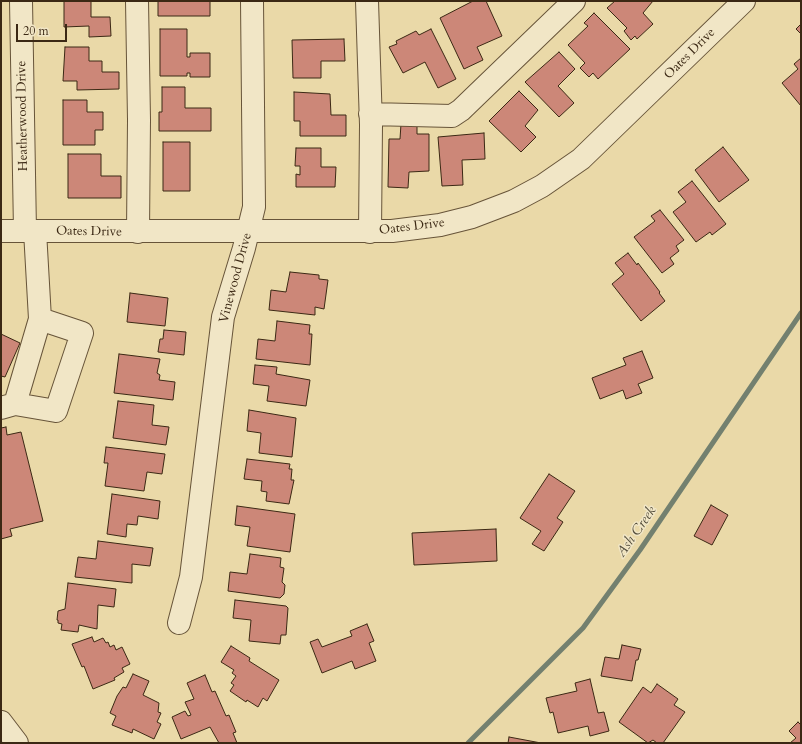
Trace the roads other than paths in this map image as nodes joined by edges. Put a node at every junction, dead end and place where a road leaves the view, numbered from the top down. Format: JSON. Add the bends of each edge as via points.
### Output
{"nodes":[{"id":1,"x":21,"y":1,"type":"edge"},
{"id":2,"x":137,"y":1,"type":"edge"},
{"id":3,"x":252,"y":1,"type":"edge"},
{"id":4,"x":367,"y":1,"type":"edge"},
{"id":5,"x":574,"y":1,"type":"edge"},
{"id":6,"x":744,"y":1,"type":"edge"},
{"id":7,"x":370,"y":114,"type":"junction"},
{"id":8,"x":1,"y":231,"type":"edge"},
{"id":9,"x":30,"y":231,"type":"junction"},
{"id":10,"x":138,"y":232,"type":"junction"},
{"id":11,"x":248,"y":232,"type":"junction"},
{"id":12,"x":370,"y":232,"type":"junction"},
{"id":13,"x":40,"y":318,"type":"junction"},
{"id":14,"x":8,"y":406,"type":"edge"},
{"id":15,"x":179,"y":623,"type":"dead end"},
{"id":16,"x":1,"y":722,"type":"edge"},
{"id":17,"x":18,"y":743,"type":"edge"}],
"edges":[{"from":1,"to":9,"type":"street","name":"Heatherwood Drive"},
{"from":2,"to":10,"type":"street"},
{"from":3,"to":11,"type":"street","name":"Vinewood Drive","via":[[254,207]]},
{"from":4,"to":7,"type":"street"},
{"from":5,"to":7,"type":"street","via":[[452,116]]},
{"from":6,"to":12,"type":"street","name":"Oates Drive","via":[[581,159],[542,186],[514,201],[472,217],[440,225]]},
{"from":7,"to":12,"type":"street"},
{"from":8,"to":9,"type":"street","name":"Oates Drive"},
{"from":9,"to":10,"type":"street","name":"Oates Drive"},
{"from":9,"to":13,"type":"street","name":"Heatherwood Drive"},
{"from":10,"to":11,"type":"street","name":"Oates Drive"},
{"from":11,"to":12,"type":"street","name":"Oates Drive"},
{"from":11,"to":15,"type":"street","name":"Vinewood Drive","via":[[223,317],[191,576]]},
{"from":13,"to":14,"type":"street","name":"Heatherwood Drive"},
{"from":13,"to":14,"type":"street","via":[[82,333],[56,411]]},
{"from":16,"to":17,"type":"street"}]}
